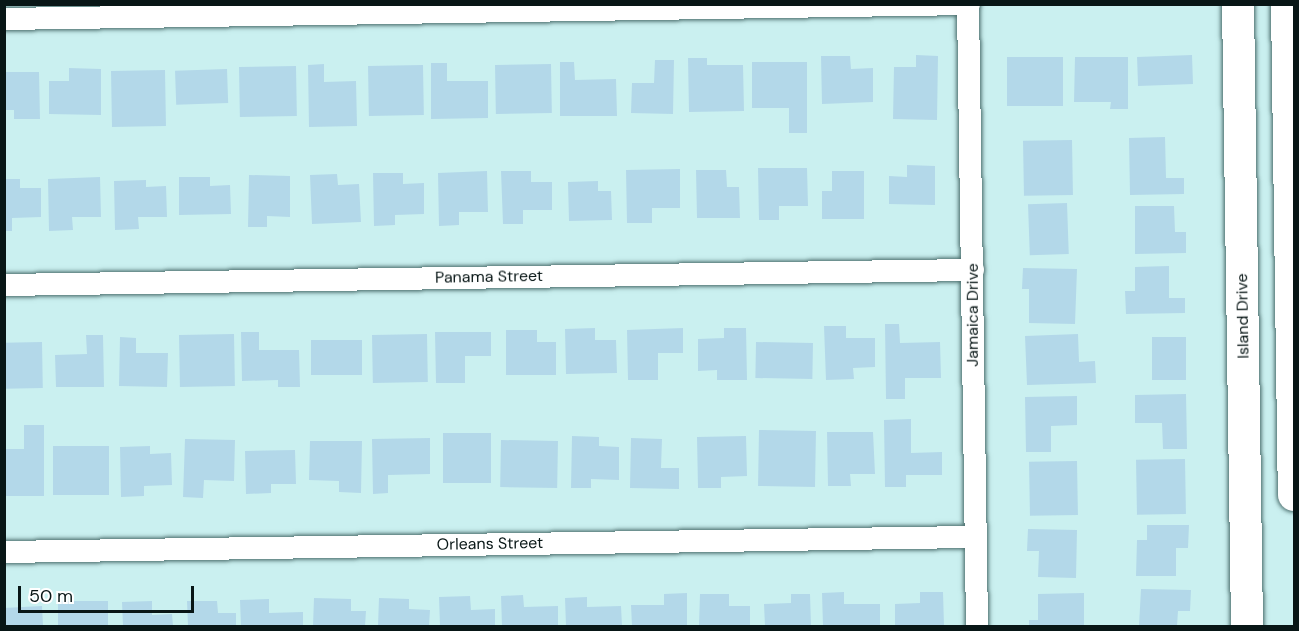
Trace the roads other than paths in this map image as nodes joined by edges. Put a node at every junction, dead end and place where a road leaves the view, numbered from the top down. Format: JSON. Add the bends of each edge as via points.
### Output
{"nodes":[{"id":1,"x":969,"y":4,"type":"edge"},
{"id":2,"x":1238,"y":4,"type":"edge"},
{"id":3,"x":1287,"y":4,"type":"edge"},
{"id":4,"x":4,"y":19,"type":"edge"},
{"id":5,"x":973,"y":270,"type":"junction"},
{"id":6,"x":4,"y":285,"type":"edge"},
{"id":7,"x":1294,"y":495,"type":"edge"},
{"id":8,"x":975,"y":537,"type":"junction"},
{"id":9,"x":4,"y":552,"type":"edge"},
{"id":10,"x":977,"y":627,"type":"edge"},
{"id":11,"x":1247,"y":627,"type":"edge"}],
"edges":[{"from":1,"to":4,"type":"street"},
{"from":1,"to":5,"type":"street","name":"Jamaica Drive"},
{"from":2,"to":11,"type":"street","name":"Island Drive"},
{"from":3,"to":7,"type":"street"},
{"from":5,"to":6,"type":"street","name":"Panama Street"},
{"from":5,"to":8,"type":"street","name":"Jamaica Drive"},
{"from":8,"to":9,"type":"street","name":"Orleans Street"},
{"from":8,"to":10,"type":"street","name":"Jamaica Drive"}]}
